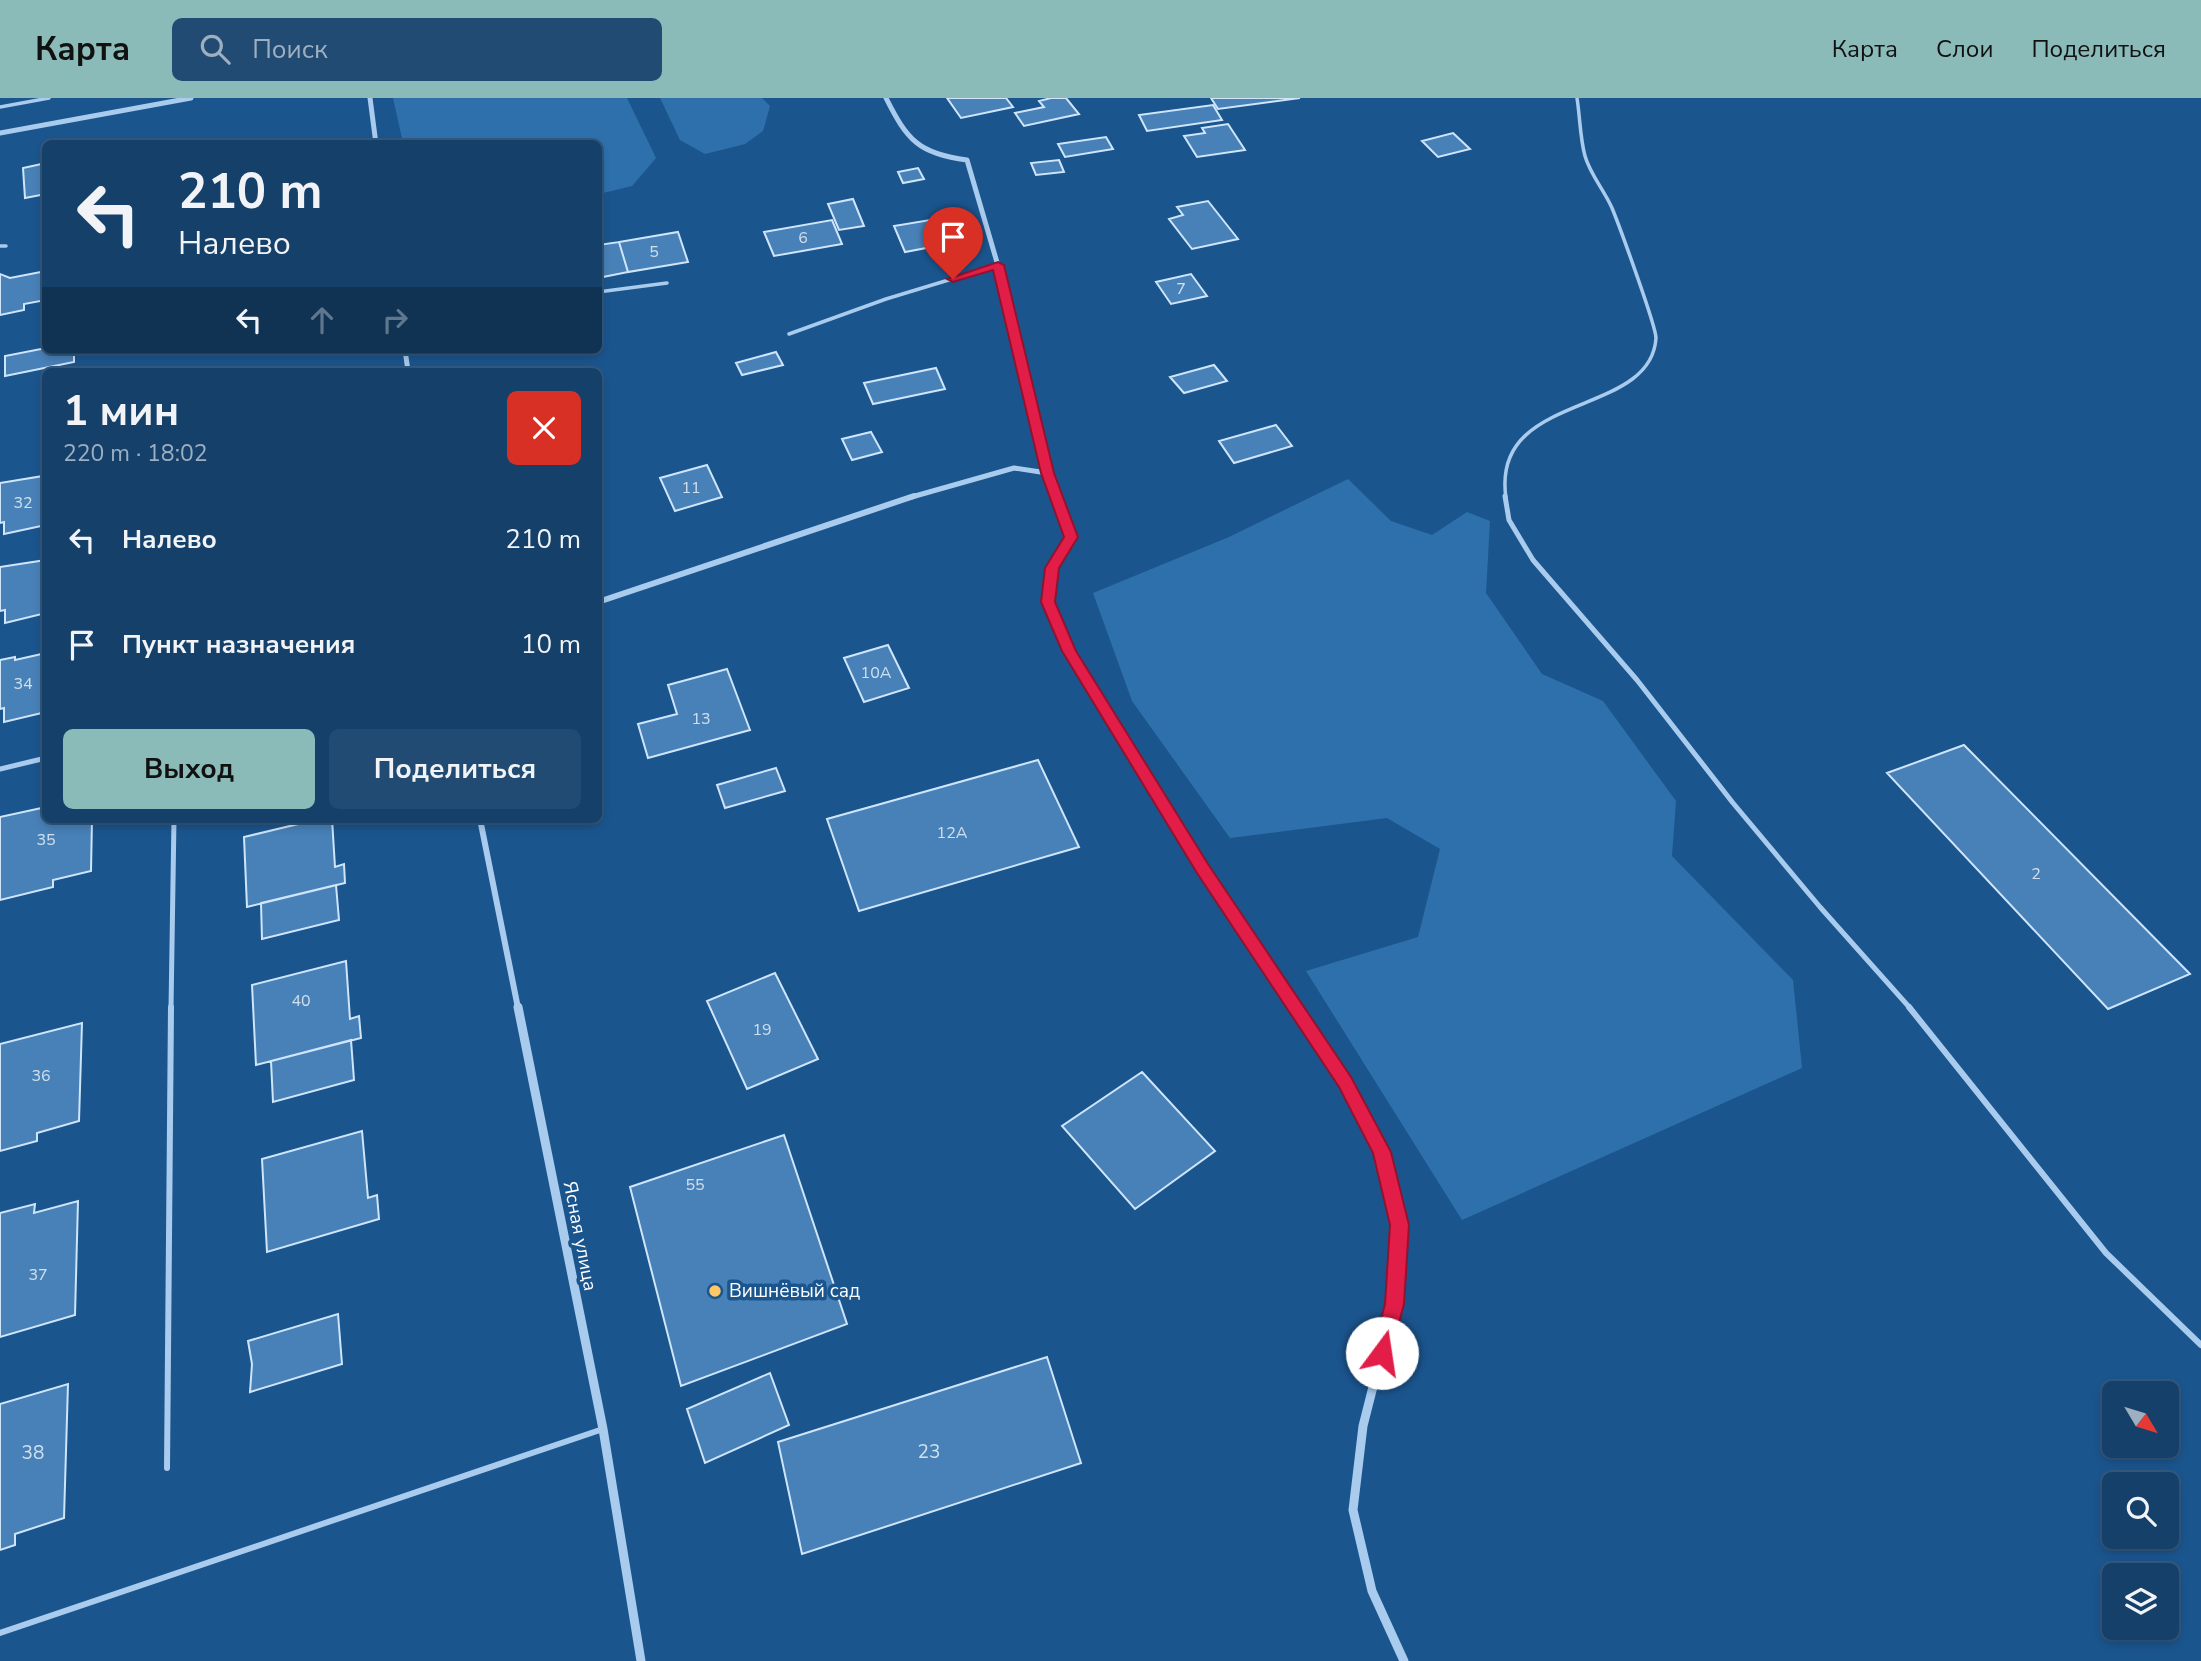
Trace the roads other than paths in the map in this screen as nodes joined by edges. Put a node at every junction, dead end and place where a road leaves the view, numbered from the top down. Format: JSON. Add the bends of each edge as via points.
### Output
{"nodes":[{"id":1,"x":49,"y":98,"type":"edge"},
{"id":2,"x":191,"y":98,"type":"edge"},
{"id":3,"x":370,"y":98,"type":"edge"},
{"id":4,"x":886,"y":98,"type":"edge"},
{"id":5,"x":1577,"y":98,"type":"edge"},
{"id":6,"x":0,"y":107,"type":"edge"},
{"id":7,"x":0,"y":133,"type":"edge"},
{"id":8,"x":375,"y":140,"type":"edge"},
{"id":9,"x":0,"y":246,"type":"edge"},
{"id":10,"x":6,"y":246,"type":"dead end"},
{"id":11,"x":998,"y":265,"type":"junction"},
{"id":12,"x":667,"y":283,"type":"dead end"},
{"id":13,"x":602,"y":291,"type":"edge"},
{"id":14,"x":789,"y":334,"type":"dead end"},
{"id":15,"x":1047,"y":473,"type":"junction"},
{"id":16,"x":602,"y":601,"type":"edge"},
{"id":17,"x":42,"y":759,"type":"edge"},
{"id":18,"x":0,"y":769,"type":"edge"},
{"id":19,"x":174,"y":823,"type":"edge"},
{"id":20,"x":481,"y":823,"type":"edge"},
{"id":21,"x":2201,"y":1345,"type":"edge"},
{"id":22,"x":603,"y":1429,"type":"junction"},
{"id":23,"x":167,"y":1468,"type":"dead end"},
{"id":24,"x":0,"y":1633,"type":"edge"},
{"id":25,"x":641,"y":1661,"type":"edge"},
{"id":26,"x":1404,"y":1661,"type":"edge"}],
"edges":[{"from":1,"to":6,"type":"lane"},
{"from":2,"to":7,"type":"street"},
{"from":3,"to":8,"type":"street"},
{"from":4,"to":11,"type":"street","via":[[904,133],[920,149],[940,158],[967,160]]},
{"from":5,"to":21,"type":"lane","via":[[1585,157],[1612,208],[1656,336],[1651,360],[1630,380],[1542,421],[1521,439],[1508,458],[1504,486],[1508,520],[1533,560],[1637,680],[1820,907],[1896,992],[2106,1253]]},
{"from":9,"to":10,"type":"lane"},
{"from":11,"to":14,"type":"lane"},
{"from":11,"to":15,"type":"street"},
{"from":12,"to":13,"type":"lane"},
{"from":15,"to":16,"type":"street","via":[[1014,468],[889,503]]},
{"from":15,"to":26,"type":"street","via":[[1071,537],[1052,568],[1048,602],[1070,651],[1202,869],[1345,1082],[1382,1152],[1400,1225],[1394,1304],[1363,1426],[1353,1510],[1372,1591]]},
{"from":17,"to":18,"type":"lane"},
{"from":19,"to":23,"type":"lane"},
{"from":20,"to":22,"type":"street","name":"Ясная улица"},
{"from":22,"to":24,"type":"lane"},
{"from":22,"to":25,"type":"street","name":"Ясная улица"}]}
